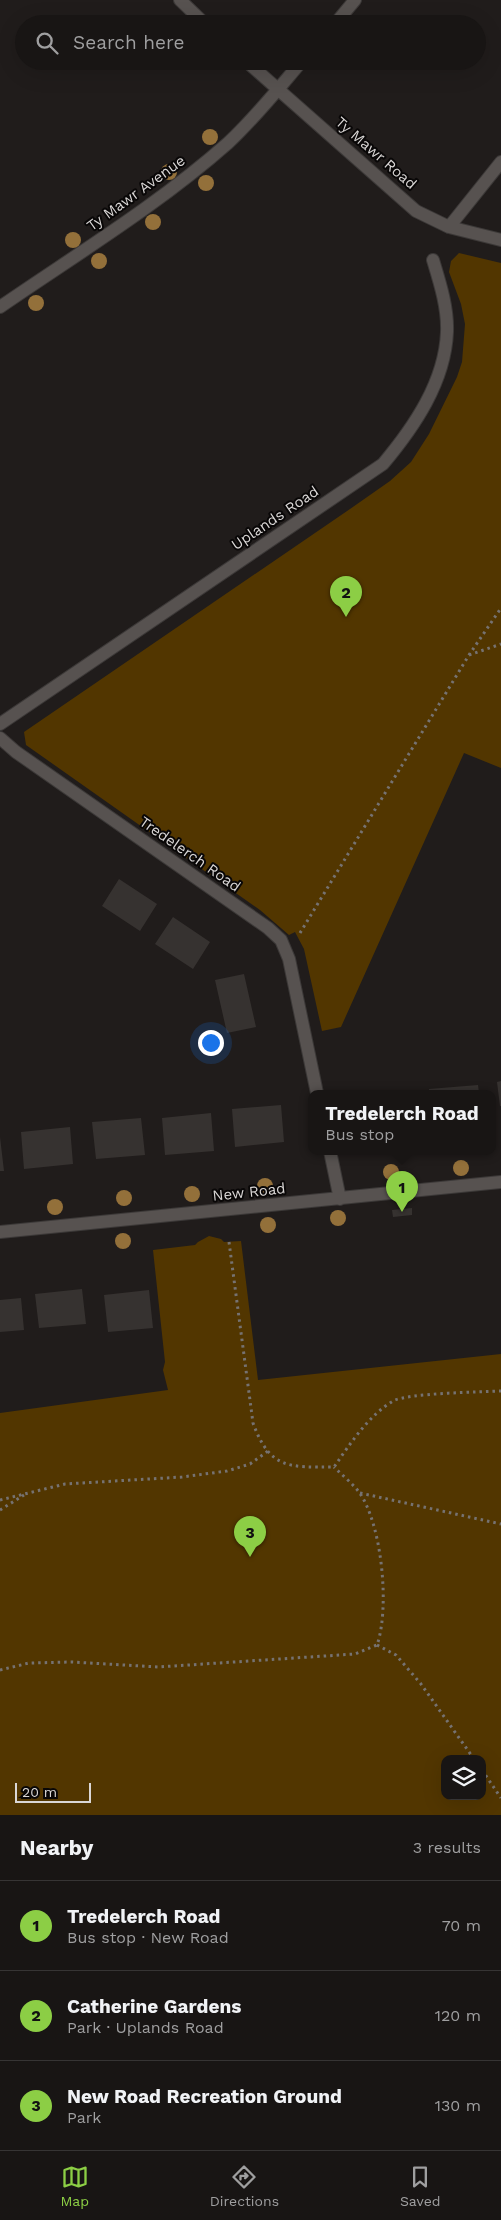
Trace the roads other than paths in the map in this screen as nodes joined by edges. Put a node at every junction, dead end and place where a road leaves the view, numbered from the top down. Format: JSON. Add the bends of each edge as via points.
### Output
{"nodes":[{"id":1,"x":180,"y":0,"type":"edge"},
{"id":2,"x":355,"y":0,"type":"edge"},
{"id":3,"x":196,"y":15,"type":"edge"},
{"id":4,"x":342,"y":15,"type":"edge"},
{"id":5,"x":256,"y":70,"type":"edge"},
{"id":6,"x":294,"y":70,"type":"edge"},
{"id":7,"x":278,"y":89,"type":"junction"},
{"id":8,"x":501,"y":162,"type":"edge"},
{"id":9,"x":450,"y":227,"type":"junction"},
{"id":10,"x":501,"y":240,"type":"edge"},
{"id":11,"x":433,"y":260,"type":"dead end"},
{"id":12,"x":0,"y":307,"type":"edge"},
{"id":13,"x":0,"y":724,"type":"edge"},
{"id":14,"x":0,"y":738,"type":"edge"},
{"id":15,"x":316,"y":1090,"type":"edge"},
{"id":16,"x":331,"y":1155,"type":"edge"},
{"id":17,"x":501,"y":1182,"type":"edge"},
{"id":18,"x":340,"y":1199,"type":"junction"},
{"id":19,"x":0,"y":1232,"type":"edge"}],
"edges":[{"from":1,"to":3,"type":"street"},
{"from":2,"to":4,"type":"street"},
{"from":5,"to":7,"type":"street","name":"Ty Mawr Road"},
{"from":6,"to":7,"type":"street","name":"Ty Mawr Avenue"},
{"from":7,"to":9,"type":"street","name":"Ty Mawr Road","via":[[416,211]]},
{"from":7,"to":12,"type":"street","name":"Ty Mawr Avenue","via":[[241,130],[186,178]]},
{"from":8,"to":9,"type":"street"},
{"from":9,"to":10,"type":"street","name":"Ty Mawr Road"},
{"from":11,"to":13,"type":"street","name":"Uplands Road","via":[[445,307],[444,355],[417,420],[383,464]]},
{"from":14,"to":15,"type":"street","name":"Tredelerch Road","via":[[281,940],[286,949]]},
{"from":16,"to":18,"type":"street"},
{"from":17,"to":18,"type":"street","name":"New Road"},
{"from":18,"to":19,"type":"street","name":"New Road"}]}
